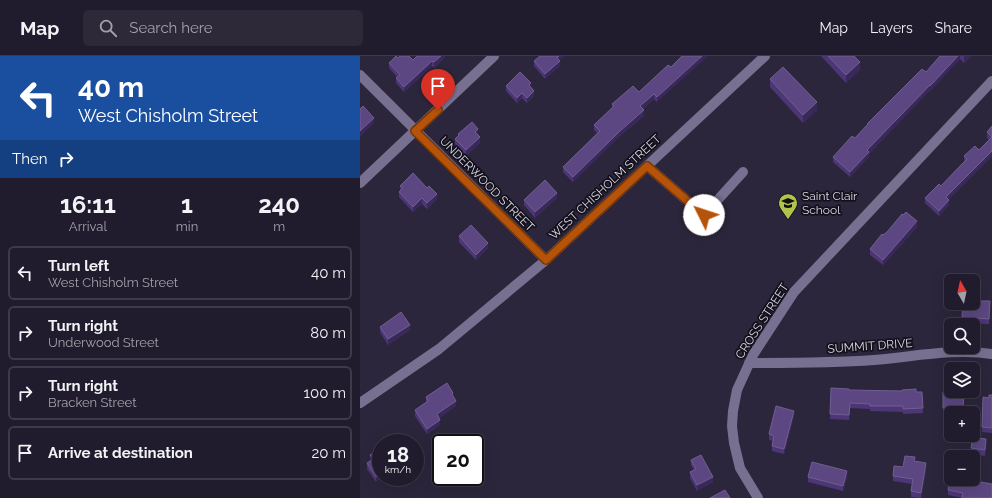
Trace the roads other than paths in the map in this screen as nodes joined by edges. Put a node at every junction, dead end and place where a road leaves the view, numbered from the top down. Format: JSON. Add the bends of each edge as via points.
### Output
{"nodes":[{"id":1,"x":494,"y":56,"type":"edge"},
{"id":2,"x":765,"y":56,"type":"edge"},
{"id":3,"x":360,"y":76,"type":"edge"},
{"id":4,"x":992,"y":81,"type":"edge"},
{"id":5,"x":415,"y":131,"type":"junction"},
{"id":6,"x":647,"y":166,"type":"junction"},
{"id":7,"x":742,"y":172,"type":"dead end"},
{"id":8,"x":360,"y":183,"type":"edge"},
{"id":9,"x":546,"y":260,"type":"junction"},
{"id":10,"x":992,"y":354,"type":"edge"},
{"id":11,"x":749,"y":364,"type":"junction"},
{"id":12,"x":360,"y":403,"type":"edge"},
{"id":13,"x":758,"y":498,"type":"edge"}],
"edges":[{"from":1,"to":5,"type":"street"},
{"from":2,"to":6,"type":"street","name":"WEST CHISHOLM STREET"},
{"from":3,"to":5,"type":"street","name":"UNDERWOOD STREET"},
{"from":4,"to":11,"type":"street","name":"CROSS STREET","via":[[794,292]]},
{"from":5,"to":8,"type":"street"},
{"from":5,"to":9,"type":"street","name":"UNDERWOOD STREET"},
{"from":6,"to":7,"type":"street","via":[[704,215]]},
{"from":6,"to":9,"type":"street","name":"WEST CHISHOLM STREET"},
{"from":9,"to":12,"type":"street","name":"WEST CHISHOLM STREET","via":[[439,349]]},
{"from":10,"to":11,"type":"street","name":"SUMMIT DRIVE","via":[[958,352],[834,363]]},
{"from":11,"to":13,"type":"street","name":"CROSS STREET","via":[[734,400],[732,426],[740,468]]}]}
